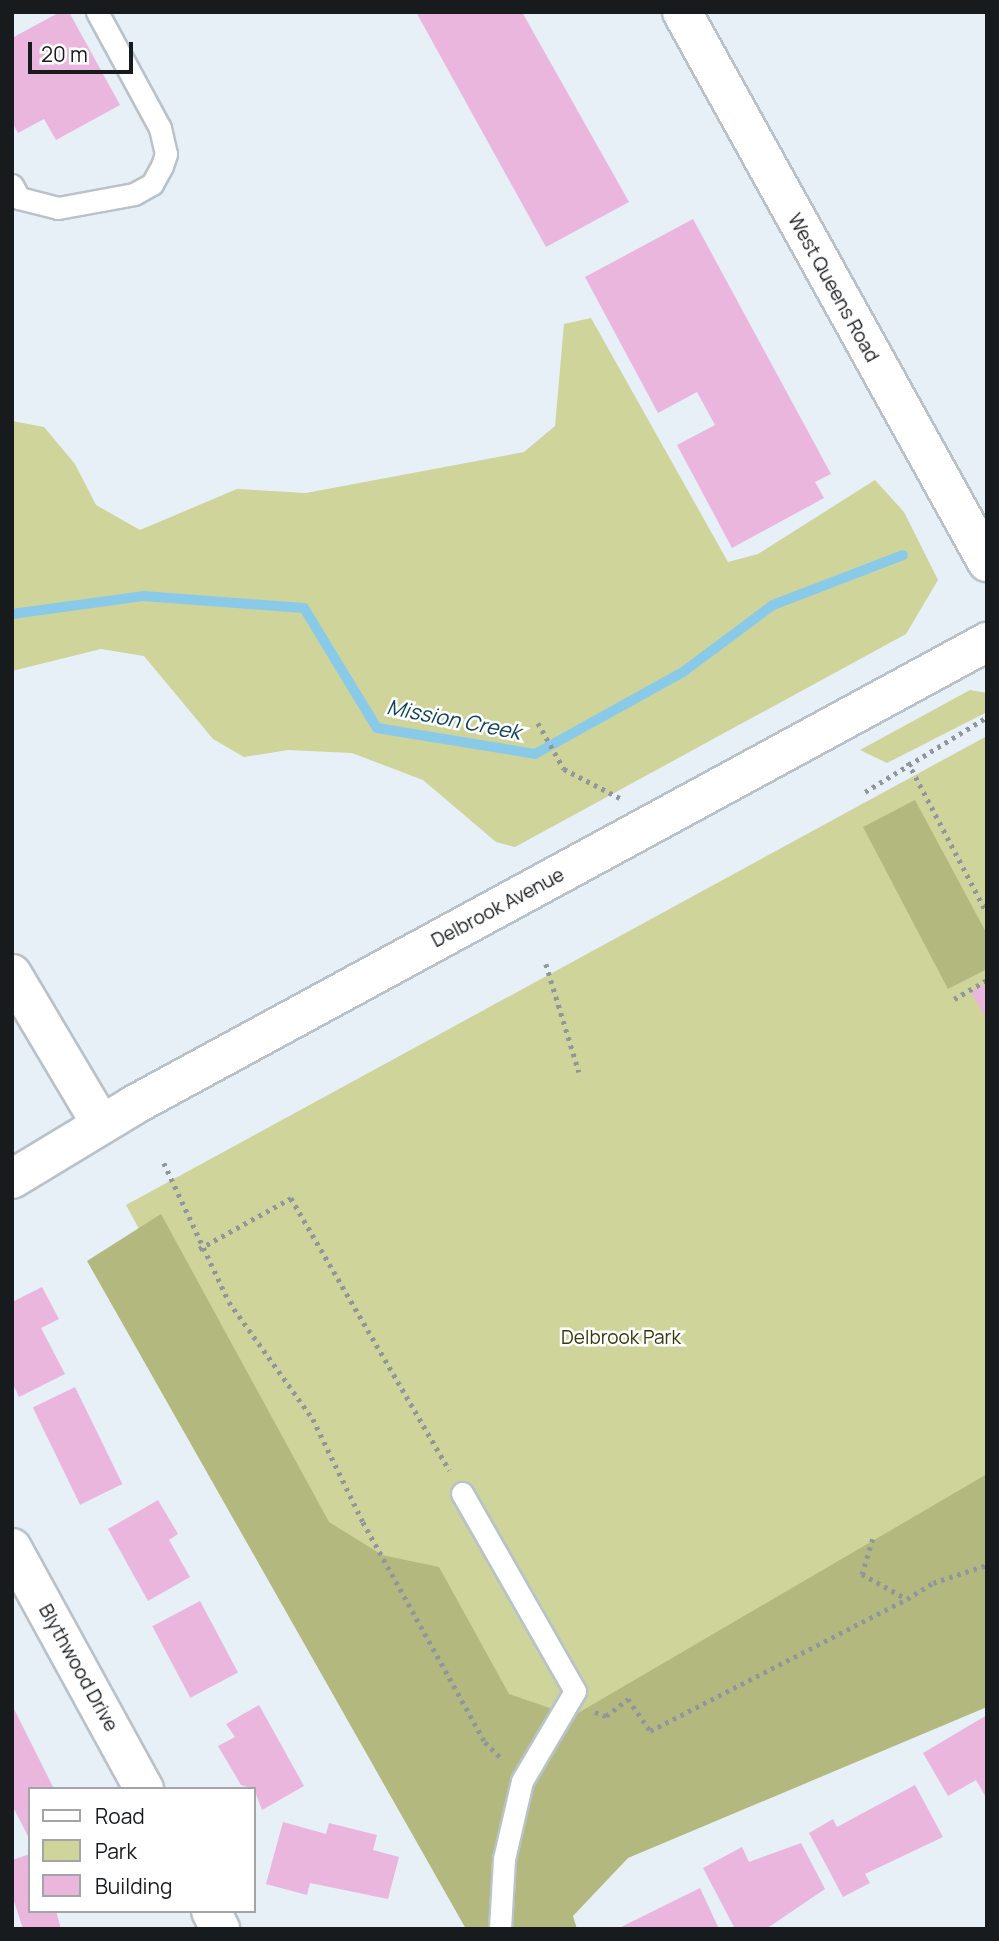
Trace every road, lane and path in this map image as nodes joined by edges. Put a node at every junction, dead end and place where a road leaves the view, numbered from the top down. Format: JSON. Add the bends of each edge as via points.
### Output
{"nodes":[{"id":1,"x":97,"y":12,"type":"edge"},
{"id":2,"x":682,"y":12,"type":"edge"},
{"id":3,"x":12,"y":186,"type":"edge"},
{"id":4,"x":987,"y":562,"type":"edge"},
{"id":5,"x":987,"y":642,"type":"edge"},
{"id":6,"x":987,"y":717,"type":"edge"},
{"id":7,"x":538,"y":723,"type":"dead end"},
{"id":8,"x":908,"y":762,"type":"junction"},
{"id":9,"x":865,"y":792,"type":"dead end"},
{"id":10,"x":621,"y":799,"type":"dead end"},
{"id":11,"x":987,"y":913,"type":"edge"},
{"id":12,"x":546,"y":964,"type":"dead end"},
{"id":13,"x":12,"y":974,"type":"edge"},
{"id":14,"x":987,"y":980,"type":"edge"},
{"id":15,"x":954,"y":999,"type":"dead end"},
{"id":16,"x":579,"y":1072,"type":"dead end"},
{"id":17,"x":102,"y":1124,"type":"junction"},
{"id":18,"x":164,"y":1163,"type":"dead end"},
{"id":19,"x":12,"y":1179,"type":"edge"},
{"id":20,"x":199,"y":1249,"type":"junction"},
{"id":21,"x":462,"y":1493,"type":"joint"},
{"id":22,"x":873,"y":1539,"type":"dead end"},
{"id":23,"x":12,"y":1548,"type":"edge"},
{"id":24,"x":987,"y":1565,"type":"edge"},
{"id":25,"x":907,"y":1599,"type":"junction"},
{"id":26,"x":567,"y":1703,"type":"junction"},
{"id":27,"x":522,"y":1781,"type":"junction"},
{"id":28,"x":143,"y":1787,"type":"edge"},
{"id":29,"x":212,"y":1913,"type":"edge"},
{"id":30,"x":220,"y":1929,"type":"edge"},
{"id":31,"x":500,"y":1929,"type":"edge"}],
"edges":[{"from":1,"to":3,"type":"lane","via":[[159,128],[166,154],[162,166],[152,184],[134,194],[58,208],[19,198]]},
{"from":2,"to":4,"type":"street","name":"West Queens Road"},
{"from":5,"to":17,"type":"street","name":"Delbrook Avenue"},
{"from":6,"to":8,"type":"path"},
{"from":7,"to":10,"type":"path","via":[[564,769]]},
{"from":8,"to":9,"type":"path"},
{"from":8,"to":11,"type":"path"},
{"from":12,"to":16,"type":"path"},
{"from":13,"to":17,"type":"street"},
{"from":14,"to":15,"type":"path"},
{"from":17,"to":19,"type":"street","name":"Delbrook Avenue"},
{"from":18,"to":20,"type":"path"},
{"from":20,"to":21,"type":"path","via":[[291,1198]]},
{"from":20,"to":27,"type":"path","via":[[270,1365],[313,1419],[485,1742]]},
{"from":21,"to":26,"type":"lane","via":[[575,1691]]},
{"from":22,"to":25,"type":"path","via":[[862,1574]]},
{"from":23,"to":28,"type":"street","name":"Blythwood Drive"},
{"from":24,"to":25,"type":"path"},
{"from":25,"to":26,"type":"path","via":[[650,1731],[628,1699],[606,1716]]},
{"from":26,"to":27,"type":"lane"},
{"from":27,"to":31,"type":"lane","via":[[503,1859]]},
{"from":29,"to":30,"type":"street"}]}
